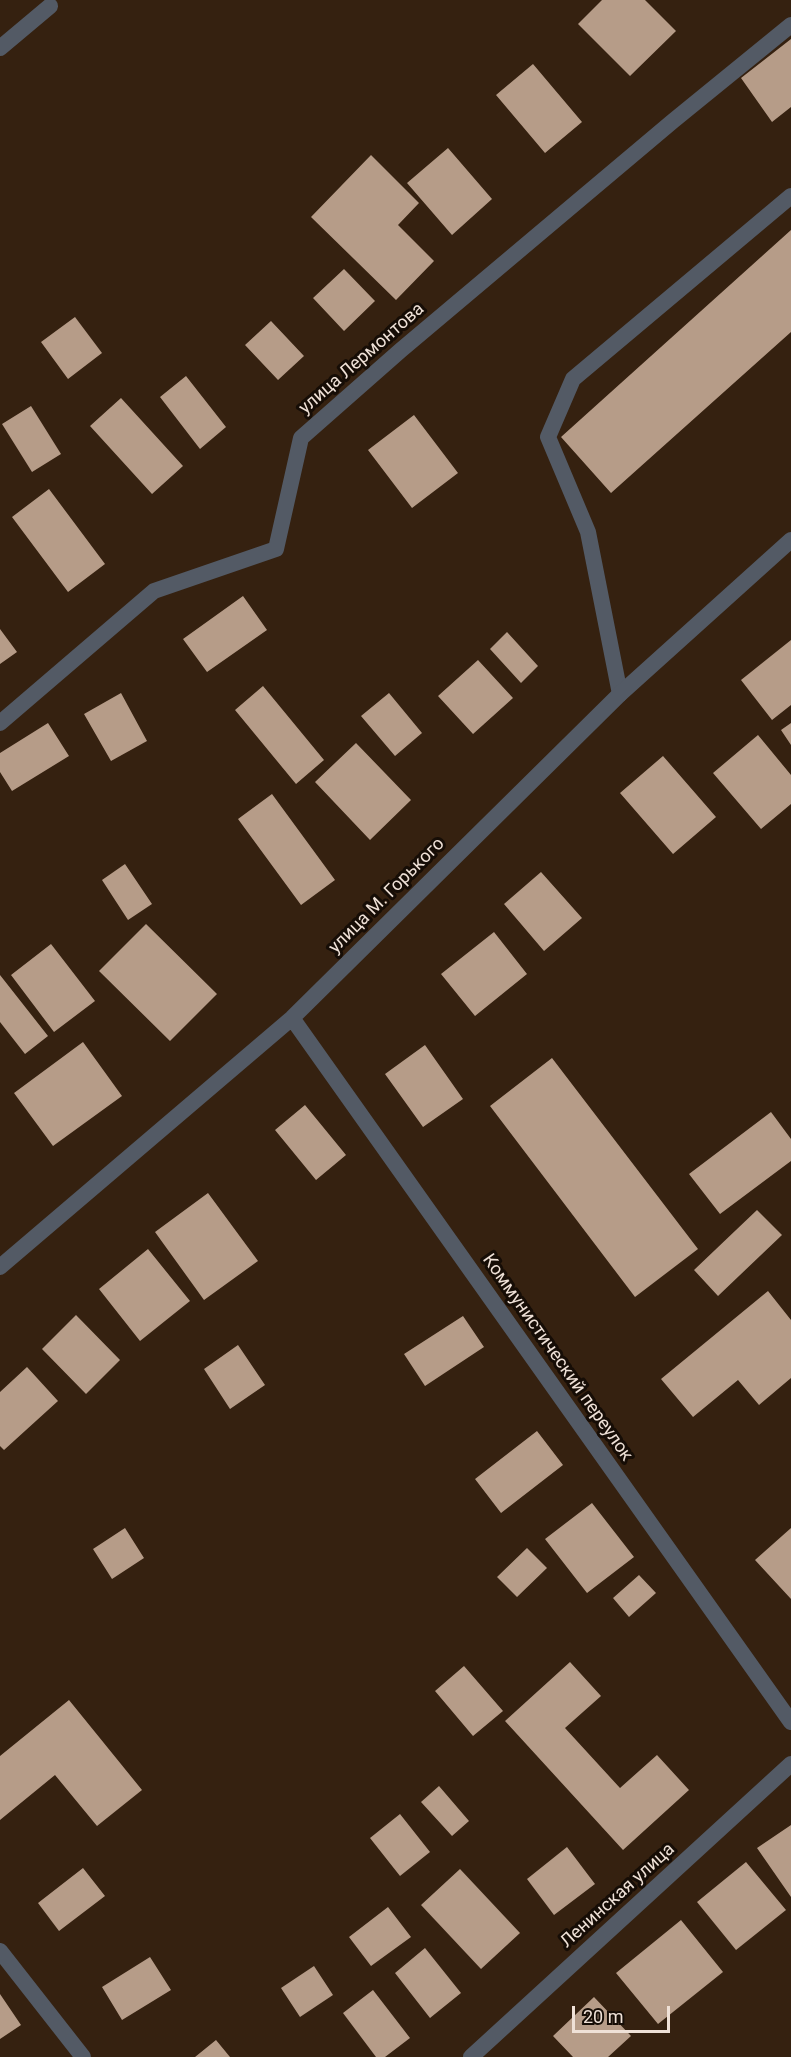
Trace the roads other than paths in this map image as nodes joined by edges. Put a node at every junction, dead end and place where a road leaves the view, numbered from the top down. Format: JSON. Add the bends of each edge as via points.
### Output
{"nodes":[{"id":1,"x":50,"y":6,"type":"dead end"},
{"id":2,"x":791,"y":25,"type":"edge"},
{"id":3,"x":0,"y":48,"type":"edge"},
{"id":4,"x":791,"y":196,"type":"edge"},
{"id":5,"x":791,"y":540,"type":"edge"},
{"id":6,"x":620,"y":694,"type":"junction"},
{"id":7,"x":0,"y":723,"type":"edge"},
{"id":8,"x":292,"y":1018,"type":"junction"},
{"id":9,"x":0,"y":1267,"type":"edge"},
{"id":10,"x":791,"y":1722,"type":"edge"},
{"id":11,"x":791,"y":1764,"type":"edge"},
{"id":12,"x":0,"y":1951,"type":"edge"},
{"id":13,"x":83,"y":2057,"type":"edge"},
{"id":14,"x":471,"y":2057,"type":"edge"}],
"edges":[{"from":1,"to":3,"type":"street"},
{"from":2,"to":7,"type":"street","name":"улица Лермонтова","via":[[473,289],[301,438],[276,549],[154,591]]},
{"from":4,"to":6,"type":"street","via":[[573,379],[548,437],[588,532]]},
{"from":5,"to":6,"type":"street","name":"улица М. Горького"},
{"from":6,"to":8,"type":"street","name":"улица М. Горького"},
{"from":8,"to":9,"type":"street","name":"улица М. Горького"},
{"from":8,"to":10,"type":"street","name":"Коммунистический переулок"},
{"from":11,"to":14,"type":"street","name":"Ленинская улица"},
{"from":12,"to":13,"type":"street"}]}
